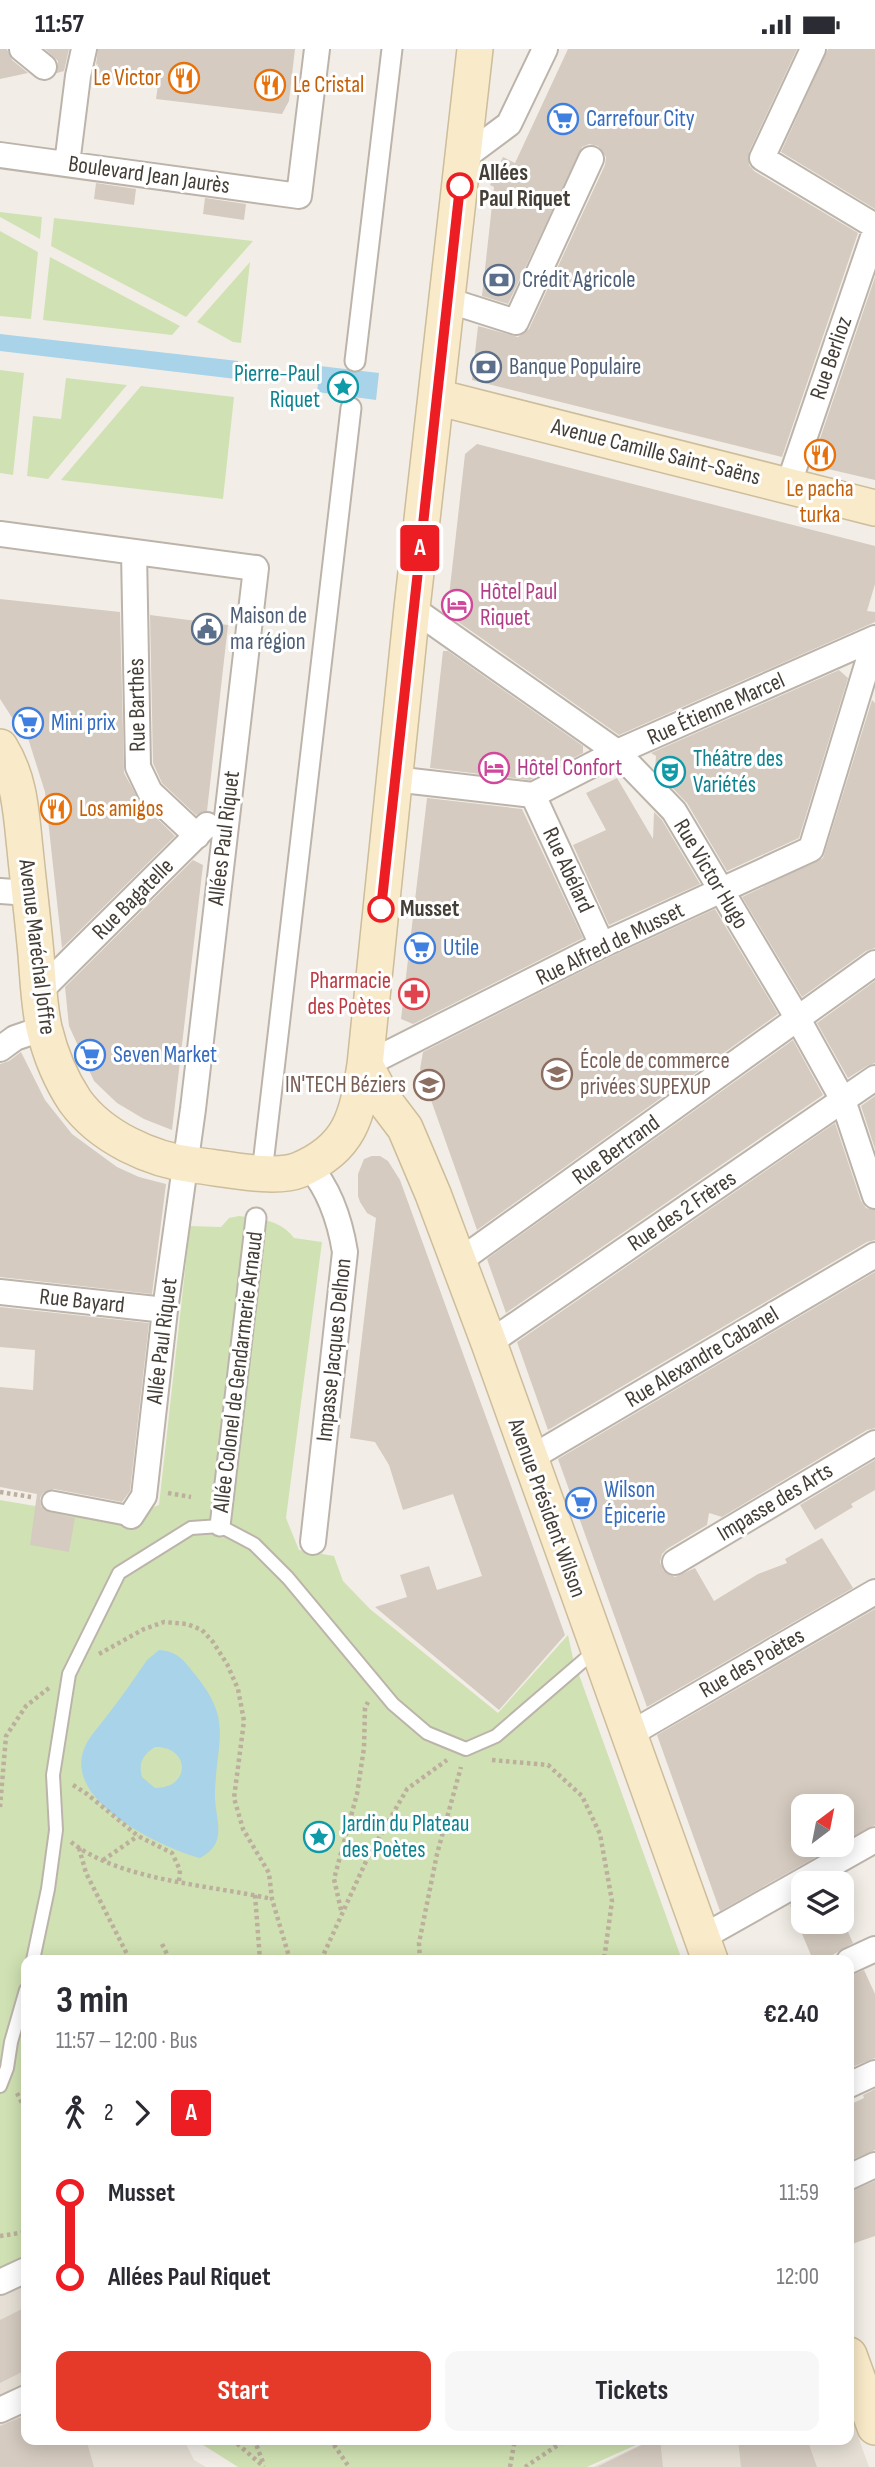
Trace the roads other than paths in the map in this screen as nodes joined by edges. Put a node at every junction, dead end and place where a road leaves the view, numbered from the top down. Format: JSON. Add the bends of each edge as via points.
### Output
{"nodes":[{"id":1,"x":22,"y":49,"type":"edge"},
{"id":2,"x":85,"y":49,"type":"edge"},
{"id":3,"x":317,"y":49,"type":"edge"},
{"id":4,"x":392,"y":49,"type":"edge"},
{"id":5,"x":475,"y":49,"type":"edge"},
{"id":6,"x":545,"y":49,"type":"edge"},
{"id":7,"x":813,"y":49,"type":"edge"},
{"id":8,"x":44,"y":67,"type":"dead end"},
{"id":9,"x":0,"y":155,"type":"edge"},
{"id":10,"x":462,"y":159,"type":"junction"},
{"id":11,"x":591,"y":159,"type":"dead end"},
{"id":12,"x":67,"y":164,"type":"junction"},
{"id":13,"x":875,"y":226,"type":"edge"},
{"id":14,"x":875,"y":231,"type":"edge"},
{"id":15,"x":447,"y":300,"type":"junction"},
{"id":16,"x":355,"y":361,"type":"dead end"},
{"id":17,"x":436,"y":397,"type":"junction"},
{"id":18,"x":351,"y":408,"type":"dead end"},
{"id":19,"x":788,"y":486,"type":"junction"},
{"id":20,"x":875,"y":508,"type":"edge"},
{"id":21,"x":0,"y":534,"type":"edge"},
{"id":22,"x":134,"y":552,"type":"junction"},
{"id":23,"x":412,"y":608,"type":"junction"},
{"id":24,"x":875,"y":639,"type":"edge"},
{"id":25,"x":0,"y":747,"type":"edge"},
{"id":26,"x":617,"y":753,"type":"junction"},
{"id":27,"x":394,"y":779,"type":"junction"},
{"id":28,"x":533,"y":795,"type":"junction"},
{"id":29,"x":228,"y":804,"type":"junction"},
{"id":30,"x":197,"y":836,"type":"junction"},
{"id":31,"x":721,"y":891,"type":"junction"},
{"id":32,"x":15,"y":892,"type":"edge"},
{"id":33,"x":602,"y":945,"type":"junction"},
{"id":34,"x":875,"y":963,"type":"edge"},
{"id":35,"x":38,"y":992,"type":"junction"},
{"id":36,"x":798,"y":1019,"type":"junction"},
{"id":37,"x":44,"y":1028,"type":"junction"},
{"id":38,"x":0,"y":1049,"type":"edge"},
{"id":39,"x":365,"y":1065,"type":"junction"},
{"id":40,"x":875,"y":1079,"type":"edge"},
{"id":41,"x":843,"y":1100,"type":"junction"},
{"id":42,"x":405,"y":1128,"type":"junction"},
{"id":43,"x":349,"y":1131,"type":"junction"},
{"id":44,"x":186,"y":1164,"type":"junction"},
{"id":45,"x":309,"y":1166,"type":"junction"},
{"id":46,"x":262,"y":1173,"type":"junction"},
{"id":47,"x":875,"y":1196,"type":"edge"},
{"id":48,"x":256,"y":1218,"type":"dead end"},
{"id":49,"x":875,"y":1255,"type":"edge"},
{"id":50,"x":458,"y":1262,"type":"junction"},
{"id":51,"x":0,"y":1292,"type":"edge"},
{"id":52,"x":165,"y":1310,"type":"junction"},
{"id":53,"x":489,"y":1343,"type":"junction"},
{"id":54,"x":875,"y":1443,"type":"edge"},
{"id":55,"x":529,"y":1459,"type":"junction"},
{"id":56,"x":52,"y":1501,"type":"road end"},
{"id":57,"x":131,"y":1515,"type":"joint"},
{"id":58,"x":220,"y":1525,"type":"junction"},
{"id":59,"x":313,"y":1542,"type":"dead end"},
{"id":60,"x":675,"y":1562,"type":"dead end"},
{"id":61,"x":875,"y":1592,"type":"edge"},
{"id":62,"x":598,"y":1649,"type":"junction"},
{"id":63,"x":630,"y":1734,"type":"junction"},
{"id":64,"x":875,"y":1840,"type":"edge"},
{"id":65,"x":707,"y":1949,"type":"edge"},
{"id":66,"x":875,"y":1949,"type":"edge"},
{"id":67,"x":34,"y":1955,"type":"edge"},
{"id":68,"x":854,"y":1959,"type":"edge"},
{"id":69,"x":21,"y":2007,"type":"edge"},
{"id":70,"x":875,"y":2073,"type":"edge"},
{"id":71,"x":854,"y":2083,"type":"edge"},
{"id":72,"x":0,"y":2086,"type":"edge"},
{"id":73,"x":875,"y":2165,"type":"edge"},
{"id":74,"x":854,"y":2175,"type":"edge"},
{"id":75,"x":21,"y":2272,"type":"edge"},
{"id":76,"x":0,"y":2282,"type":"edge"},
{"id":77,"x":854,"y":2369,"type":"edge"},
{"id":78,"x":21,"y":2400,"type":"edge"},
{"id":79,"x":0,"y":2410,"type":"edge"},
{"id":80,"x":875,"y":2427,"type":"edge"}],
"edges":[{"from":1,"to":8,"type":"street"},
{"from":2,"to":12,"type":"street"},
{"from":3,"to":12,"type":"street","name":"Boulevard Jean Jaurès","via":[[299,196]]},
{"from":4,"to":16,"type":"street"},
{"from":5,"to":10,"type":"main road"},
{"from":6,"to":10,"type":"street","via":[[509,124]]},
{"from":7,"to":13,"type":"street","via":[[762,158]]},
{"from":9,"to":12,"type":"street","name":"Boulevard Jean Jaurès"},
{"from":10,"to":15,"type":"main road"},
{"from":11,"to":15,"type":"street","via":[[516,322]]},
{"from":14,"to":19,"type":"street","name":"Rue Berlioz"},
{"from":15,"to":17,"type":"main road"},
{"from":17,"to":19,"type":"main road","name":"Avenue Camille Saint-Saëns"},
{"from":17,"to":23,"type":"main road"},
{"from":18,"to":46,"type":"street"},
{"from":19,"to":20,"type":"main road","name":"Avenue Camille Saint-Saëns"},
{"from":21,"to":22,"type":"street"},
{"from":22,"to":29,"type":"street","name":"Allées Paul Riquet","via":[[256,568]]},
{"from":22,"to":30,"type":"street","name":"Rue Barthès","via":[[138,767],[150,792]]},
{"from":23,"to":26,"type":"street","name":"Rue Victor Hugo"},
{"from":23,"to":27,"type":"main road"},
{"from":24,"to":26,"type":"street","name":"Rue Étienne Marcel"},
{"from":24,"to":31,"type":"street","name":"Rue Alfred de Musset","via":[[811,849]]},
{"from":25,"to":32,"type":"main road","name":"Avenue Maréchal Joffre","via":[[18,785]]},
{"from":26,"to":28,"type":"street","name":"Rue Étienne Marcel"},
{"from":26,"to":31,"type":"street","name":"Rue Victor Hugo","via":[[674,811]]},
{"from":27,"to":28,"type":"street"},
{"from":27,"to":39,"type":"main road"},
{"from":28,"to":33,"type":"street","name":"Rue Abélard"},
{"from":29,"to":30,"type":"street","name":"Rue Bagatelle"},
{"from":29,"to":44,"type":"street","name":"Allées Paul Riquet"},
{"from":30,"to":35,"type":"street","name":"Rue Bagatelle"},
{"from":31,"to":33,"type":"street","name":"Rue Alfred de Musset"},
{"from":31,"to":36,"type":"street","name":"Rue Victor Hugo"},
{"from":32,"to":35,"type":"main road","name":"Avenue Maréchal Joffre"},
{"from":33,"to":39,"type":"street","name":"Rue Alfred de Musset"},
{"from":34,"to":36,"type":"street","name":"Rue Bertrand"},
{"from":35,"to":37,"type":"main road","name":"Avenue Maréchal Joffre"},
{"from":36,"to":41,"type":"street","name":"Rue Victor Hugo"},
{"from":36,"to":50,"type":"street","name":"Rue Bertrand"},
{"from":37,"to":38,"type":"street"},
{"from":37,"to":44,"type":"main road","name":"Avenue Maréchal Joffre","via":[[58,1070],[76,1102],[101,1126],[144,1151]]},
{"from":39,"to":42,"type":"main road","name":"Avenue Président Wilson"},
{"from":39,"to":43,"type":"main road"},
{"from":40,"to":41,"type":"street","name":"Rue des 2 Frères"},
{"from":41,"to":47,"type":"street","name":"Rue Victor Hugo"},
{"from":41,"to":53,"type":"street","name":"Rue des 2 Frères"},
{"from":42,"to":43,"type":"main road","via":[[370,1123]]},
{"from":42,"to":50,"type":"main road","name":"Avenue Président Wilson"},
{"from":43,"to":45,"type":"main road"},
{"from":44,"to":46,"type":"main road","name":"Avenue Maréchal Joffre"},
{"from":44,"to":52,"type":"street","name":"Allée Paul Riquet"},
{"from":45,"to":46,"type":"main road","name":"Avenue Maréchal Joffre","via":[[286,1175]]},
{"from":45,"to":59,"type":"street","name":"Impasse Jacques Delhon","via":[[335,1212],[345,1252]]},
{"from":48,"to":58,"type":"street","name":"Allée Colonel de Gendarmerie Arnaud"},
{"from":49,"to":55,"type":"street","name":"Rue Alexandre Cabanel"},
{"from":50,"to":53,"type":"main road","name":"Avenue Président Wilson"},
{"from":51,"to":52,"type":"street","name":"Rue Bayard"},
{"from":52,"to":57,"type":"street","name":"Allée Paul Riquet","via":[[144,1496]]},
{"from":53,"to":55,"type":"main road","name":"Avenue Président Wilson"},
{"from":54,"to":60,"type":"street","name":"Impasse des Arts"},
{"from":55,"to":62,"type":"main road","name":"Avenue Président Wilson"},
{"from":56,"to":57,"type":"street"},
{"from":58,"to":62,"type":"lane","via":[[254,1544],[288,1579],[393,1704],[427,1733],[466,1749],[496,1736]]},
{"from":58,"to":67,"type":"lane","via":[[191,1528],[119,1573],[69,1674],[53,1775],[56,1830]]},
{"from":61,"to":63,"type":"street","name":"Rue des Poètes"},
{"from":62,"to":63,"type":"main road","name":"Avenue Président Wilson"},
{"from":63,"to":65,"type":"main road","name":"Avenue Président Wilson"},
{"from":64,"to":65,"type":"street"},
{"from":66,"to":68,"type":"street"},
{"from":69,"to":72,"type":"lane"},
{"from":70,"to":71,"type":"street"},
{"from":73,"to":74,"type":"street"},
{"from":75,"to":76,"type":"street"},
{"from":77,"to":80,"type":"main road"},
{"from":78,"to":79,"type":"street"}]}
